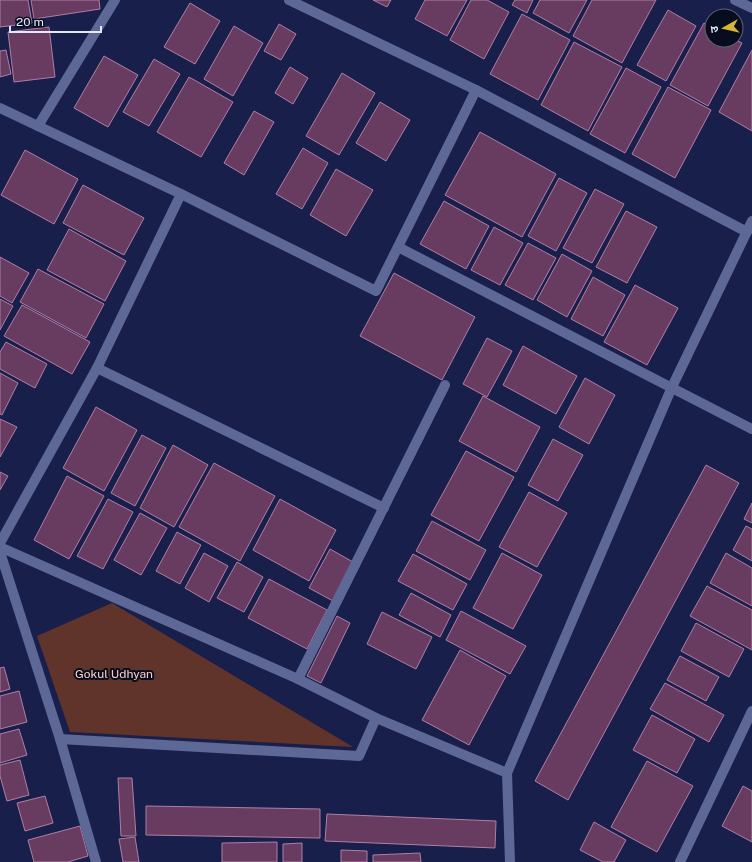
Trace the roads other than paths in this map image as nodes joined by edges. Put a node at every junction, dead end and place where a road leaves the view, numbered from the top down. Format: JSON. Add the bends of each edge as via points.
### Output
{"nodes":[{"id":1,"x":115,"y":0,"type":"edge"},
{"id":2,"x":289,"y":0,"type":"edge"},
{"id":3,"x":735,"y":0,"type":"edge"},
{"id":4,"x":752,"y":8,"type":"edge"},
{"id":5,"x":476,"y":90,"type":"junction"},
{"id":6,"x":0,"y":108,"type":"edge"},
{"id":7,"x":38,"y":126,"type":"junction"},
{"id":8,"x":181,"y":194,"type":"junction"},
{"id":9,"x":752,"y":221,"type":"edge"},
{"id":10,"x":747,"y":232,"type":"junction"},
{"id":11,"x":398,"y":247,"type":"junction"},
{"id":12,"x":97,"y":368,"type":"junction"},
{"id":13,"x":445,"y":385,"type":"dead end"},
{"id":14,"x":672,"y":388,"type":"junction"},
{"id":15,"x":752,"y":429,"type":"edge"},
{"id":16,"x":384,"y":508,"type":"junction"},
{"id":17,"x":0,"y":543,"type":"edge"},
{"id":18,"x":0,"y":547,"type":"edge"},
{"id":19,"x":0,"y":552,"type":"edge"},
{"id":20,"x":298,"y":679,"type":"junction"},
{"id":21,"x":752,"y":711,"type":"edge"},
{"id":22,"x":376,"y":718,"type":"junction"},
{"id":23,"x":60,"y":739,"type":"junction"},
{"id":24,"x":508,"y":773,"type":"junction"},
{"id":25,"x":96,"y":862,"type":"edge"},
{"id":26,"x":510,"y":862,"type":"edge"},
{"id":27,"x":680,"y":862,"type":"edge"}],
"edges":[{"from":1,"to":7,"type":"street"},
{"from":2,"to":5,"type":"street"},
{"from":3,"to":4,"type":"street"},
{"from":5,"to":10,"type":"street"},
{"from":5,"to":11,"type":"street"},
{"from":6,"to":7,"type":"street"},
{"from":7,"to":8,"type":"street"},
{"from":8,"to":11,"type":"street","via":[[376,290]]},
{"from":8,"to":12,"type":"street"},
{"from":9,"to":10,"type":"street"},
{"from":10,"to":14,"type":"street"},
{"from":11,"to":14,"type":"street"},
{"from":12,"to":16,"type":"street"},
{"from":12,"to":17,"type":"street"},
{"from":13,"to":16,"type":"street"},
{"from":14,"to":15,"type":"street"},
{"from":14,"to":24,"type":"street"},
{"from":16,"to":20,"type":"street"},
{"from":18,"to":20,"type":"street"},
{"from":19,"to":23,"type":"street"},
{"from":20,"to":22,"type":"street"},
{"from":21,"to":27,"type":"street"},
{"from":22,"to":23,"type":"street","via":[[359,756]]},
{"from":22,"to":24,"type":"street"},
{"from":23,"to":25,"type":"street"},
{"from":24,"to":26,"type":"street"}]}
